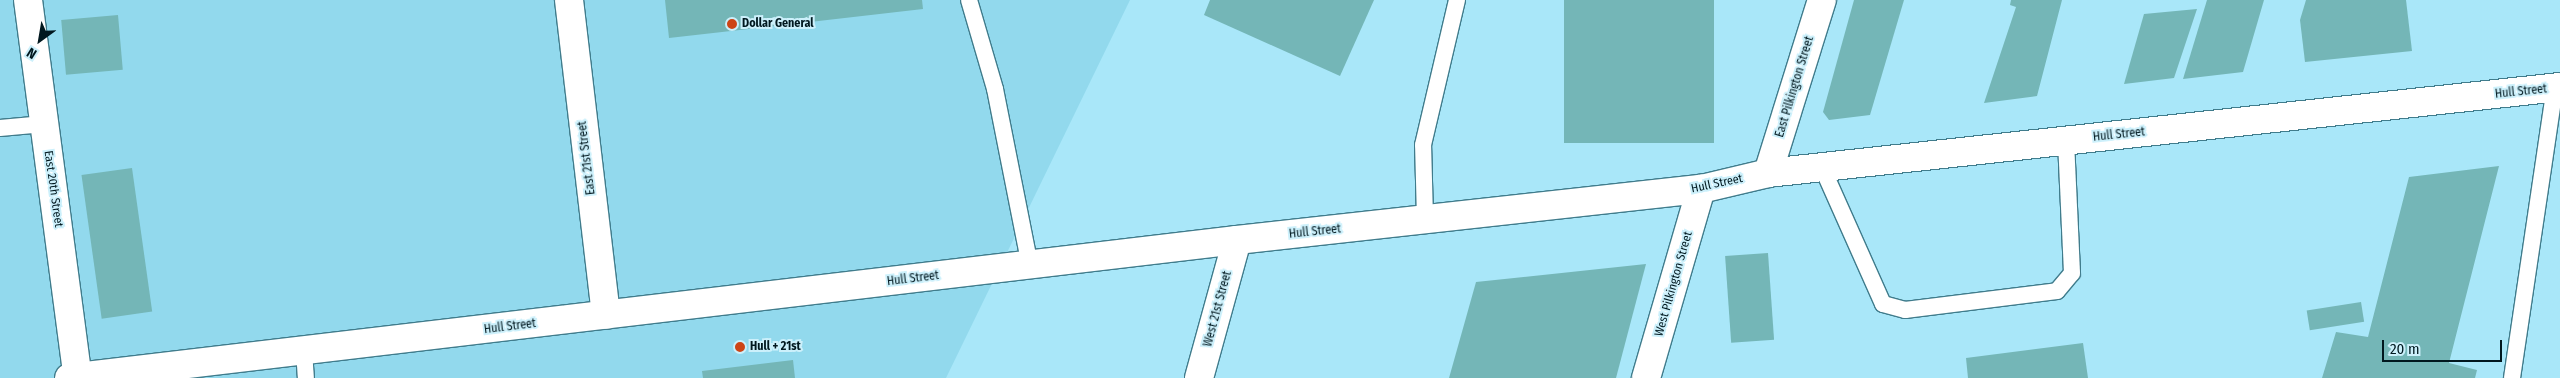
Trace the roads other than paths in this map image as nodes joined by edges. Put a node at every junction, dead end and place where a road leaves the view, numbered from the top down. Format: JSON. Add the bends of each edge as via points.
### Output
{"nodes":[{"id":1,"x":28,"y":0,"type":"edge"},
{"id":2,"x":569,"y":0,"type":"edge"},
{"id":3,"x":970,"y":0,"type":"edge"},
{"id":4,"x":1458,"y":0,"type":"edge"},
{"id":5,"x":1822,"y":0,"type":"edge"},
{"id":6,"x":2558,"y":88,"type":"edge"},
{"id":7,"x":44,"y":124,"type":"junction"},
{"id":8,"x":0,"y":128,"type":"edge"},
{"id":9,"x":2066,"y":141,"type":"junction"},
{"id":10,"x":1822,"y":167,"type":"junction"},
{"id":11,"x":1768,"y":173,"type":"junction"},
{"id":12,"x":1701,"y":189,"type":"junction"},
{"id":13,"x":1425,"y":219,"type":"junction"},
{"id":14,"x":1237,"y":240,"type":"junction"},
{"id":15,"x":1030,"y":265,"type":"junction"},
{"id":16,"x":606,"y":316,"type":"junction"},
{"id":17,"x":304,"y":351,"type":"junction"},
{"id":18,"x":75,"y":378,"type":"edge"},
{"id":19,"x":306,"y":378,"type":"edge"},
{"id":20,"x":1200,"y":378,"type":"edge"},
{"id":21,"x":1646,"y":378,"type":"edge"},
{"id":22,"x":2512,"y":378,"type":"edge"}],
"edges":[{"from":1,"to":7,"type":"main road","name":"East 20th Street"},
{"from":2,"to":16,"type":"main road","name":"East 21st Street"},
{"from":3,"to":15,"type":"lane","via":[[996,89]]},
{"from":4,"to":13,"type":"lane","via":[[1423,145]]},
{"from":5,"to":11,"type":"main road","name":"East Pilkington Street"},
{"from":6,"to":9,"type":"main road","name":"Hull Street"},
{"from":6,"to":22,"type":"lane"},
{"from":7,"to":8,"type":"lane"},
{"from":7,"to":18,"type":"main road","name":"East 20th Street"},
{"from":9,"to":10,"type":"main road","name":"Hull Street"},
{"from":9,"to":10,"type":"lane","via":[[2072,273],[2057,291],[1906,310],[1883,304]]},
{"from":10,"to":11,"type":"main road","name":"Hull Street"},
{"from":11,"to":12,"type":"main road","name":"Hull Street"},
{"from":12,"to":13,"type":"main road","name":"Hull Street"},
{"from":12,"to":21,"type":"main road","name":"West Pilkington Street"},
{"from":13,"to":14,"type":"main road","name":"Hull Street"},
{"from":14,"to":15,"type":"main road","name":"Hull Street"},
{"from":14,"to":20,"type":"main road","name":"West 21st Street"},
{"from":15,"to":16,"type":"main road","name":"Hull Street"},
{"from":16,"to":17,"type":"main road","name":"Hull Street"},
{"from":17,"to":18,"type":"main road","name":"Hull Street"},
{"from":17,"to":19,"type":"lane"}]}
